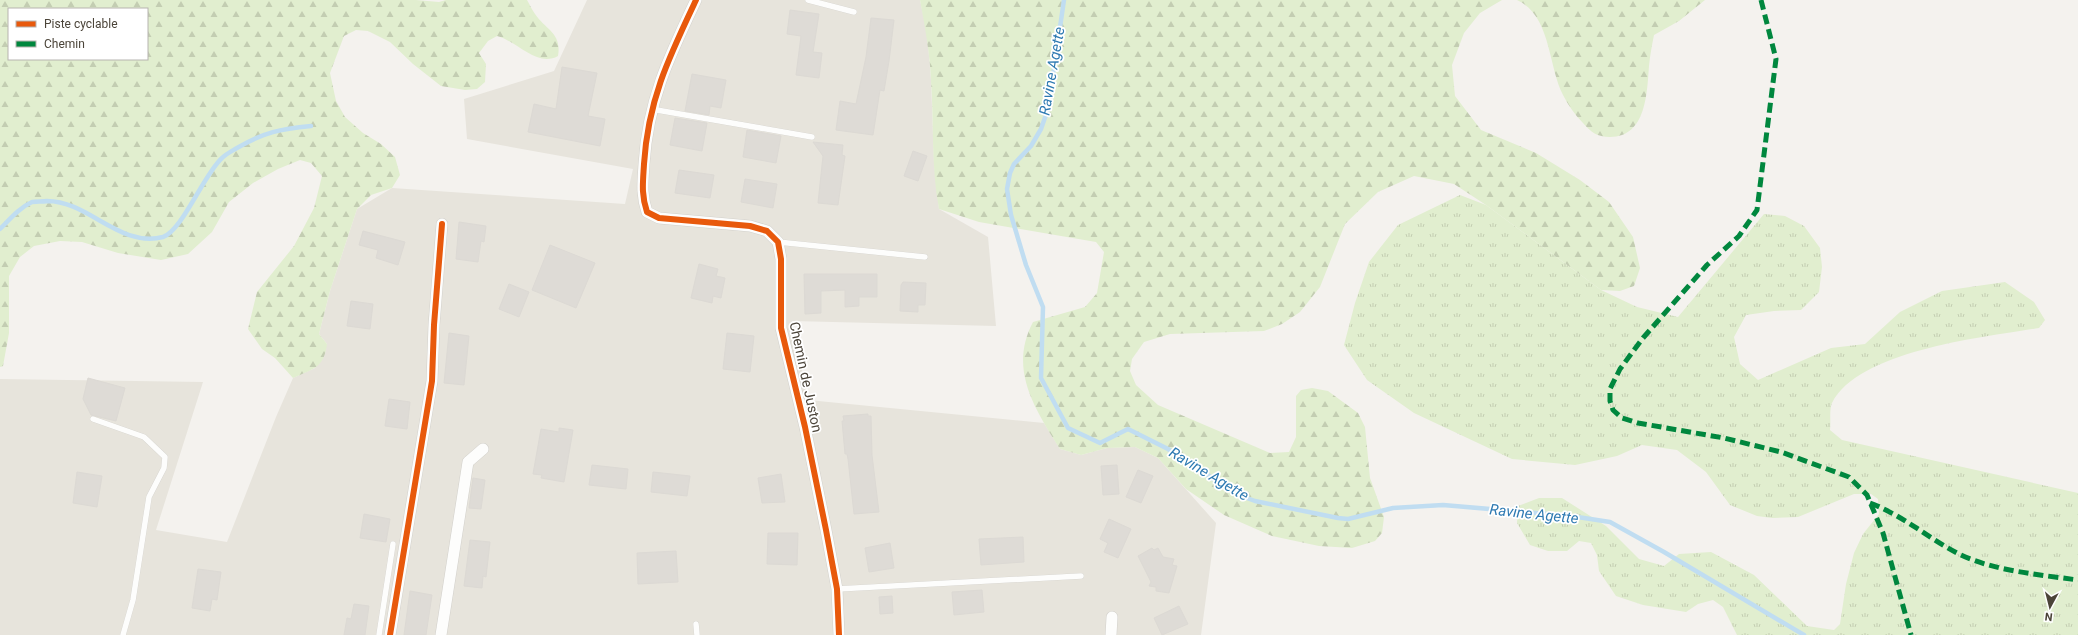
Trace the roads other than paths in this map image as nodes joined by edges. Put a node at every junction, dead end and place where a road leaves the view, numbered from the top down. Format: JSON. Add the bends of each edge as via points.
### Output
{"nodes":[{"id":1,"x":696,"y":0,"type":"edge"},
{"id":2,"x":808,"y":0,"type":"edge"},
{"id":3,"x":854,"y":12,"type":"dead end"},
{"id":4,"x":651,"y":109,"type":"junction"},
{"id":5,"x":812,"y":137,"type":"dead end"},
{"id":6,"x":442,"y":224,"type":"dead end"},
{"id":7,"x":778,"y":242,"type":"junction"},
{"id":8,"x":925,"y":257,"type":"dead end"},
{"id":9,"x":92,"y":419,"type":"dead end"},
{"id":10,"x":483,"y":449,"type":"dead end"},
{"id":11,"x":393,"y":544,"type":"dead end"},
{"id":12,"x":1081,"y":576,"type":"dead end"},
{"id":13,"x":837,"y":589,"type":"junction"},
{"id":14,"x":1112,"y":617,"type":"dead end"},
{"id":15,"x":696,"y":624,"type":"dead end"},
{"id":16,"x":123,"y":635,"type":"edge"},
{"id":17,"x":379,"y":635,"type":"edge"},
{"id":18,"x":390,"y":635,"type":"edge"},
{"id":19,"x":441,"y":635,"type":"edge"},
{"id":20,"x":697,"y":635,"type":"edge"},
{"id":21,"x":839,"y":635,"type":"edge"},
{"id":22,"x":1111,"y":635,"type":"edge"}],
"edges":[{"from":1,"to":4,"type":"street","via":[[667,60]]},
{"from":2,"to":3,"type":"lane"},
{"from":4,"to":5,"type":"lane"},
{"from":4,"to":7,"type":"street","via":[[645,148],[642,197],[647,212],[659,218],[750,226],[767,231]]},
{"from":6,"to":18,"type":"street","via":[[432,381]]},
{"from":7,"to":8,"type":"lane"},
{"from":7,"to":13,"type":"street","name":"Chemin de Juston","via":[[781,259],[781,328],[805,427]]},
{"from":9,"to":16,"type":"lane","via":[[144,437],[165,457],[164,468],[149,497],[133,600]]},
{"from":10,"to":19,"type":"street","via":[[468,462]]},
{"from":11,"to":17,"type":"lane"},
{"from":12,"to":13,"type":"lane"},
{"from":13,"to":21,"type":"street","name":"Chemin de Juston"},
{"from":14,"to":22,"type":"street"},
{"from":15,"to":20,"type":"lane"}]}
